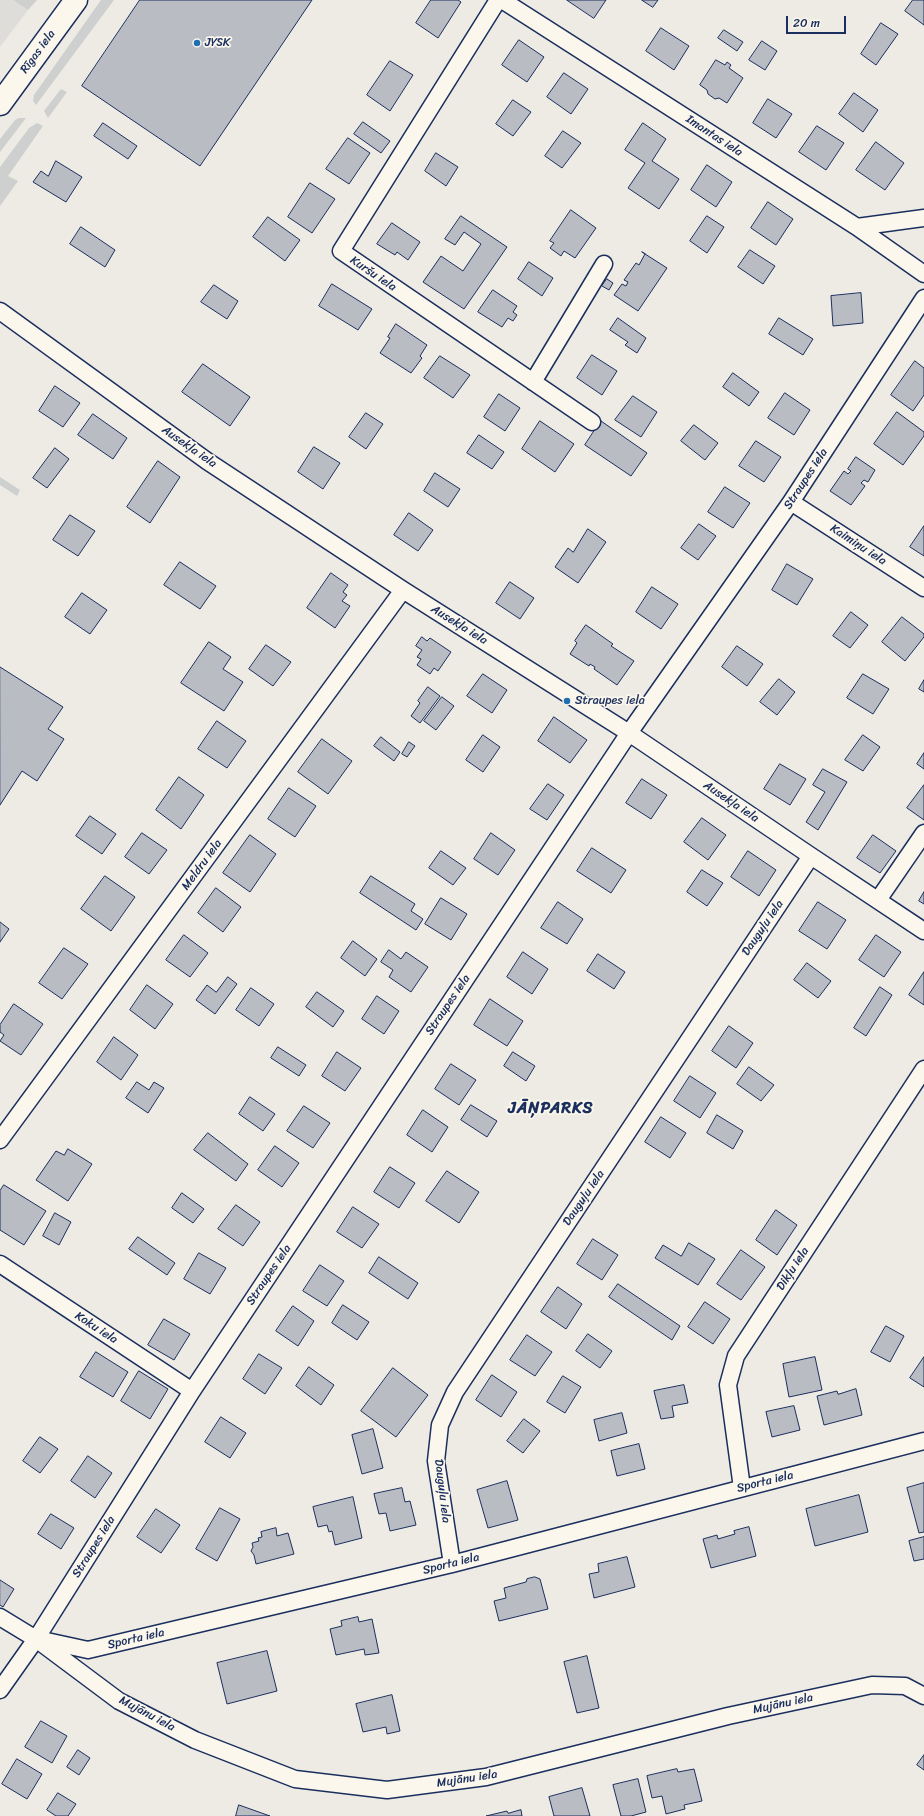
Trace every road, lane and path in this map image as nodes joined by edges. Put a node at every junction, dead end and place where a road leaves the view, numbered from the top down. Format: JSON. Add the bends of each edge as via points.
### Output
{"nodes":[{"id":1,"x":76,"y":0,"type":"edge"},
{"id":2,"x":498,"y":0,"type":"edge"},
{"id":3,"x":502,"y":0,"type":"edge"},
{"id":4,"x":0,"y":104,"type":"edge"},
{"id":5,"x":924,"y":218,"type":"edge"},
{"id":6,"x":856,"y":227,"type":"junction"},
{"id":7,"x":604,"y":264,"type":"dead end"},
{"id":8,"x":924,"y":274,"type":"edge"},
{"id":9,"x":924,"y":298,"type":"edge"},
{"id":10,"x":0,"y":311,"type":"edge"},
{"id":11,"x":533,"y":382,"type":"junction"},
{"id":12,"x":592,"y":422,"type":"dead end"},
{"id":13,"x":791,"y":502,"type":"junction"},
{"id":14,"x":924,"y":588,"type":"edge"},
{"id":15,"x":403,"y":590,"type":"junction"},
{"id":16,"x":629,"y":733,"type":"junction"},
{"id":17,"x":924,"y":833,"type":"edge"},
{"id":18,"x":811,"y":856,"type":"junction"},
{"id":19,"x":878,"y":900,"type":"junction"},
{"id":20,"x":924,"y":931,"type":"edge"},
{"id":21,"x":924,"y":1070,"type":"edge"},
{"id":22,"x":0,"y":1140,"type":"edge"},
{"id":23,"x":0,"y":1264,"type":"edge"},
{"id":24,"x":192,"y":1391,"type":"junction"},
{"id":25,"x":924,"y":1440,"type":"edge"},
{"id":26,"x":742,"y":1488,"type":"junction"},
{"id":27,"x":452,"y":1564,"type":"junction"},
{"id":28,"x":0,"y":1618,"type":"edge"},
{"id":29,"x":36,"y":1639,"type":"junction"},
{"id":30,"x":0,"y":1690,"type":"edge"},
{"id":31,"x":924,"y":1696,"type":"edge"}],
"edges":[{"from":1,"to":4,"type":"main road","name":"Rīgas iela"},
{"from":2,"to":11,"type":"street","name":"Kuršu iela","via":[[340,251]]},
{"from":3,"to":6,"type":"street","name":"Imantas iela"},
{"from":5,"to":6,"type":"street"},
{"from":6,"to":8,"type":"street","name":"Imantas iela"},
{"from":7,"to":11,"type":"street"},
{"from":9,"to":13,"type":"street","name":"Straupes iela"},
{"from":10,"to":15,"type":"street","name":"Ausekļa iela","via":[[207,461]]},
{"from":11,"to":12,"type":"street","name":"Kuršu iela"},
{"from":13,"to":14,"type":"street","name":"Kaimiņu iela"},
{"from":13,"to":16,"type":"street","name":"Straupes iela"},
{"from":15,"to":16,"type":"street","name":"Ausekļa iela"},
{"from":15,"to":22,"type":"street","name":"Meldru iela"},
{"from":16,"to":18,"type":"street","name":"Ausekļa iela"},
{"from":16,"to":24,"type":"street","name":"Straupes iela"},
{"from":17,"to":19,"type":"street"},
{"from":18,"to":19,"type":"street","name":"Ausekļa iela"},
{"from":18,"to":27,"type":"street","name":"Dauguļu iela","via":[[455,1392],[440,1425],[436,1461]]},
{"from":19,"to":20,"type":"street","name":"Ausekļa iela"},
{"from":21,"to":26,"type":"street","name":"Dikļu iela","via":[[736,1356],[728,1385]]},
{"from":23,"to":24,"type":"street","name":"Koku iela"},
{"from":24,"to":29,"type":"street","name":"Straupes iela"},
{"from":25,"to":26,"type":"street","name":"Sporta iela"},
{"from":26,"to":27,"type":"street","name":"Sporta iela"},
{"from":27,"to":29,"type":"street","name":"Sporta iela","via":[[88,1650]]},
{"from":28,"to":29,"type":"street"},
{"from":29,"to":30,"type":"street"},
{"from":29,"to":31,"type":"street","name":"Mujānu iela","via":[[119,1701],[195,1740],[295,1779],[387,1790],[486,1778],[728,1716],[872,1685],[905,1686]]}]}
